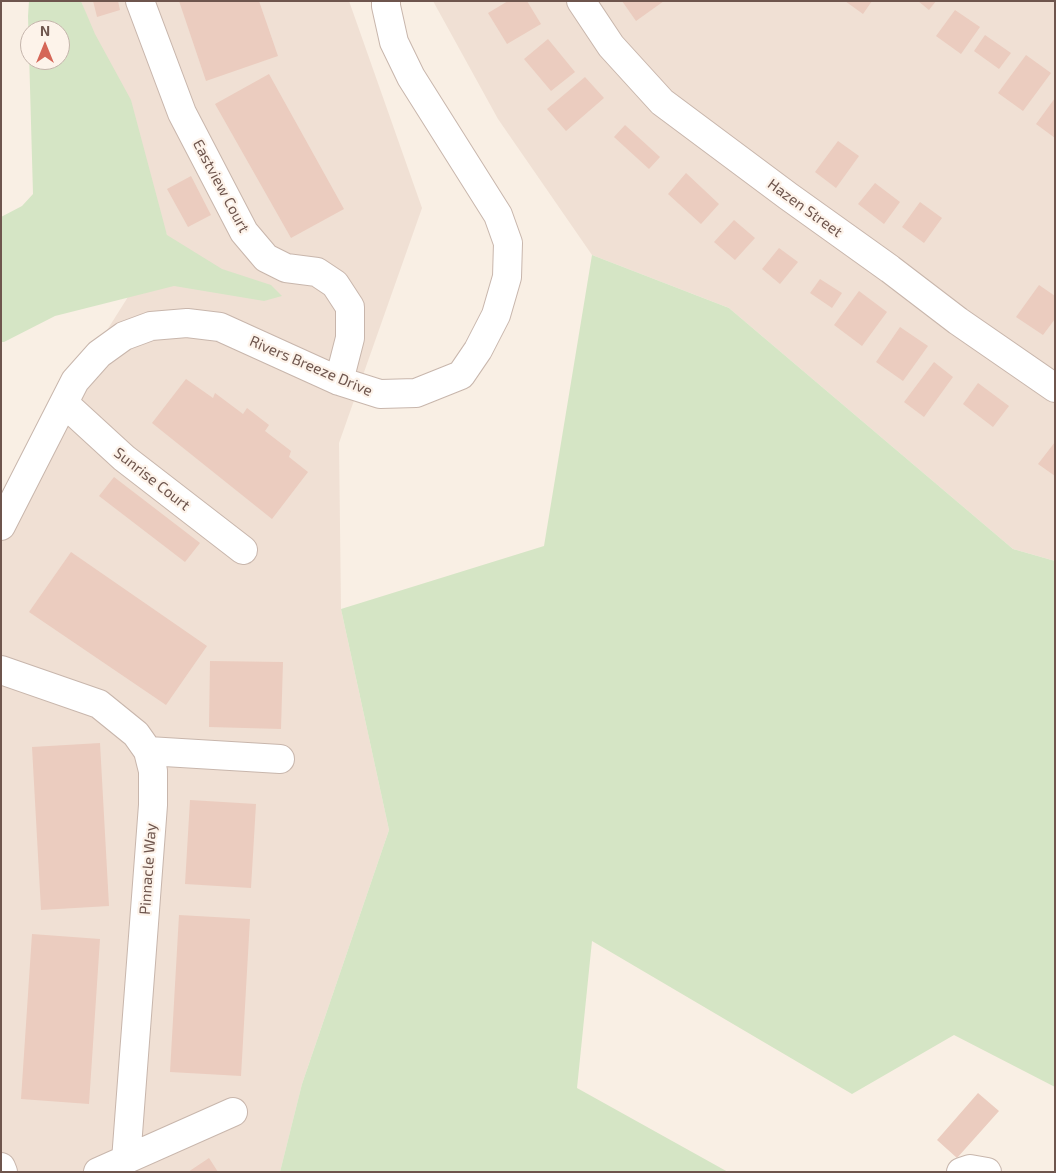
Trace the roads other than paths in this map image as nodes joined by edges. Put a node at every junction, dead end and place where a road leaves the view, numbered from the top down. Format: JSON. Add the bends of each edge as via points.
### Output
{"nodes":[{"id":1,"x":140,"y":1,"type":"edge"},
{"id":2,"x":386,"y":1,"type":"edge"},
{"id":3,"x":581,"y":1,"type":"edge"},
{"id":4,"x":339,"y":381,"type":"junction"},
{"id":5,"x":1055,"y":388,"type":"edge"},
{"id":6,"x":64,"y":403,"type":"junction"},
{"id":7,"x":1,"y":526,"type":"edge"},
{"id":8,"x":244,"y":550,"type":"dead end"},
{"id":9,"x":1,"y":670,"type":"edge"},
{"id":10,"x":148,"y":751,"type":"junction"},
{"id":11,"x":280,"y":759,"type":"dead end"},
{"id":12,"x":233,"y":1112,"type":"dead end"},
{"id":13,"x":126,"y":1160,"type":"junction"},
{"id":14,"x":1,"y":1167,"type":"edge"},
{"id":15,"x":4,"y":1172,"type":"edge"},
{"id":16,"x":98,"y":1172,"type":"edge"},
{"id":17,"x":961,"y":1172,"type":"edge"},
{"id":18,"x":987,"y":1172,"type":"edge"}],
"edges":[{"from":1,"to":4,"type":"street","name":"Eastview Court","via":[[182,113],[244,232],[266,258],[286,268],[317,272],[335,284],[350,306],[350,338]]},
{"from":2,"to":4,"type":"street","name":"Rivers Breeze Drive","via":[[394,42],[411,77],[498,215],[508,243],[507,277],[496,316],[460,375],[416,393],[380,394]]},
{"from":3,"to":5,"type":"street","name":"Hazen Street","via":[[611,46],[662,102],[958,321]]},
{"from":4,"to":6,"type":"street","name":"Rivers Breeze Drive","via":[[220,327],[187,323],[151,326],[124,336],[99,354],[75,381]]},
{"from":6,"to":7,"type":"street","name":"Rivers Breeze Drive"},
{"from":6,"to":8,"type":"street","name":"Sunrise Court","via":[[124,458]]},
{"from":9,"to":10,"type":"street","name":"Pinnacle Way","via":[[99,704],[136,734]]},
{"from":10,"to":11,"type":"street"},
{"from":10,"to":13,"type":"street","name":"Pinnacle Way","via":[[153,771],[153,805]]},
{"from":12,"to":13,"type":"street"},
{"from":13,"to":16,"type":"street"},
{"from":14,"to":15,"type":"street"},
{"from":17,"to":18,"type":"street","via":[[970,1169]]}]}
